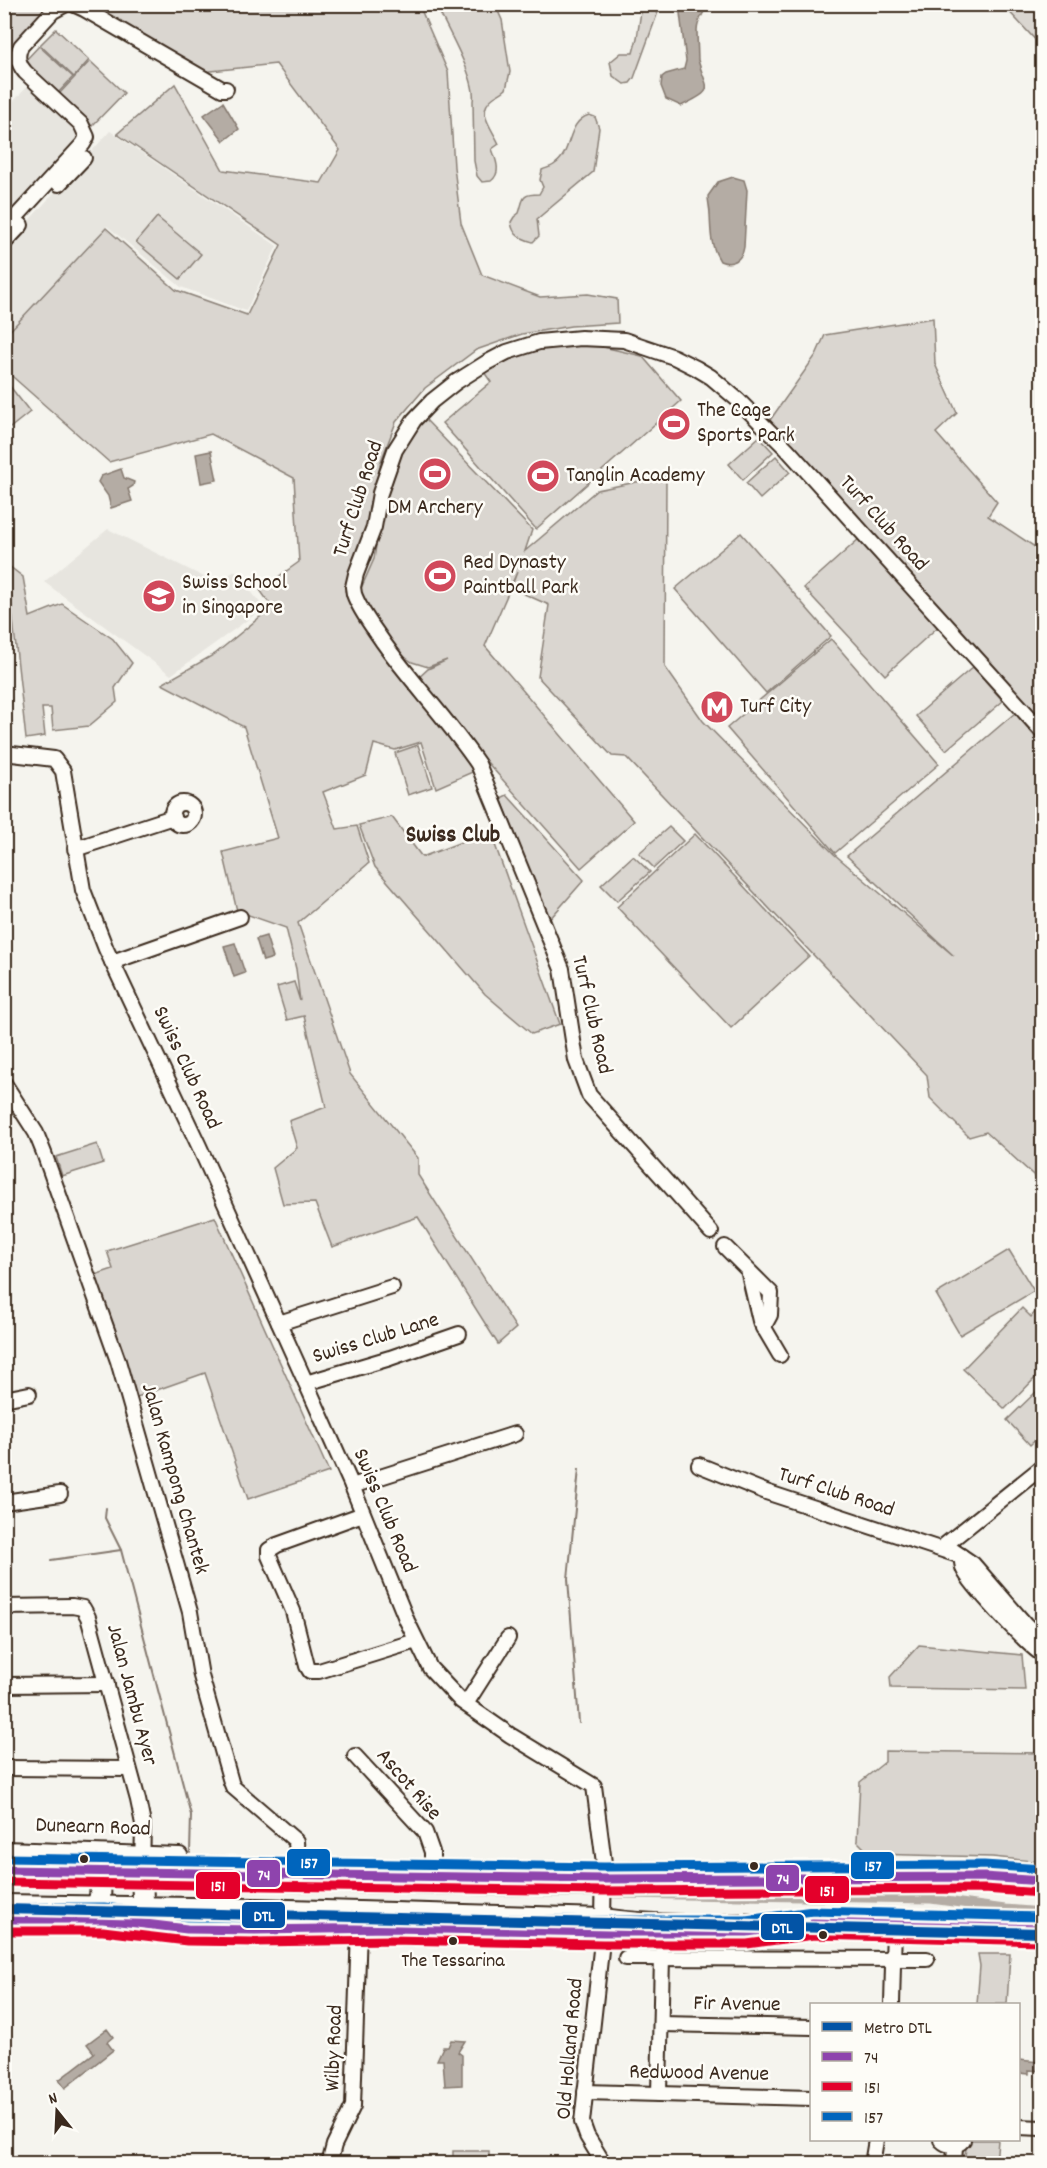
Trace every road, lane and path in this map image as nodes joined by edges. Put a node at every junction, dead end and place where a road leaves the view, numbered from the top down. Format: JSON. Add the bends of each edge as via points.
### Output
{"nodes":[{"id":1,"x":66,"y":4,"type":"edge"},
{"id":2,"x":73,"y":4,"type":"edge"},
{"id":3,"x":226,"y":89,"type":"dead end"},
{"id":4,"x":84,"y":158,"type":"dead end"},
{"id":5,"x":4,"y":230,"type":"edge"},
{"id":6,"x":4,"y":243,"type":"edge"},
{"id":7,"x":1042,"y":731,"type":"edge"},
{"id":8,"x":4,"y":753,"type":"edge"},
{"id":9,"x":172,"y":817,"type":"dead end"},
{"id":10,"x":75,"y":849,"type":"junction"},
{"id":11,"x":240,"y":917,"type":"dead end"},
{"id":12,"x":112,"y":962,"type":"junction"},
{"id":13,"x":4,"y":1083,"type":"edge"},
{"id":14,"x":711,"y":1232,"type":"dead end"},
{"id":15,"x":725,"y":1247,"type":"dead end"},
{"id":16,"x":749,"y":1271,"type":"junction"},
{"id":17,"x":392,"y":1287,"type":"dead end"},
{"id":18,"x":765,"y":1289,"type":"junction"},
{"id":19,"x":757,"y":1305,"type":"junction"},
{"id":20,"x":279,"y":1323,"type":"junction"},
{"id":21,"x":763,"y":1328,"type":"junction"},
{"id":22,"x":459,"y":1334,"type":"dead end"},
{"id":23,"x":780,"y":1355,"type":"dead end"},
{"id":24,"x":306,"y":1383,"type":"junction"},
{"id":25,"x":29,"y":1394,"type":"dead end"},
{"id":26,"x":4,"y":1399,"type":"edge"},
{"id":27,"x":515,"y":1434,"type":"dead end"},
{"id":28,"x":699,"y":1466,"type":"dead end"},
{"id":29,"x":1042,"y":1467,"type":"edge"},
{"id":30,"x":352,"y":1486,"type":"junction"},
{"id":31,"x":60,"y":1494,"type":"dead end"},
{"id":32,"x":4,"y":1502,"type":"edge"},
{"id":33,"x":363,"y":1514,"type":"junction"},
{"id":34,"x":961,"y":1556,"type":"junction"},
{"id":35,"x":989,"y":1592,"type":"junction"},
{"id":36,"x":4,"y":1607,"type":"edge"},
{"id":37,"x":508,"y":1638,"type":"dead end"},
{"id":38,"x":1042,"y":1640,"type":"edge"},
{"id":39,"x":416,"y":1641,"type":"junction"},
{"id":40,"x":1042,"y":1654,"type":"edge"},
{"id":41,"x":106,"y":1684,"type":"junction"},
{"id":42,"x":4,"y":1685,"type":"edge"},
{"id":43,"x":466,"y":1704,"type":"junction"},
{"id":44,"x":355,"y":1756,"type":"dead end"},
{"id":45,"x":4,"y":1768,"type":"edge"},
{"id":46,"x":129,"y":1769,"type":"junction"},
{"id":47,"x":4,"y":1849,"type":"edge"},
{"id":48,"x":180,"y":1855,"type":"dead end"},
{"id":49,"x":142,"y":1863,"type":"junction"},
{"id":50,"x":4,"y":1870,"type":"edge"},
{"id":51,"x":91,"y":1872,"type":"junction"},
{"id":52,"x":298,"y":1875,"type":"junction"},
{"id":53,"x":432,"y":1877,"type":"junction"},
{"id":54,"x":1042,"y":1882,"type":"edge"},
{"id":55,"x":604,"y":1883,"type":"junction"},
{"id":56,"x":4,"y":1905,"type":"edge"},
{"id":57,"x":93,"y":1908,"type":"junction"},
{"id":58,"x":148,"y":1909,"type":"junction"},
{"id":59,"x":255,"y":1909,"type":"junction"},
{"id":60,"x":4,"y":1919,"type":"edge"},
{"id":61,"x":603,"y":1920,"type":"junction"},
{"id":62,"x":894,"y":1926,"type":"junction"},
{"id":63,"x":269,"y":1929,"type":"junction"},
{"id":64,"x":359,"y":1929,"type":"junction"},
{"id":65,"x":1042,"y":1929,"type":"edge"},
{"id":66,"x":662,"y":1956,"type":"junction"},
{"id":67,"x":626,"y":1958,"type":"dead end"},
{"id":68,"x":894,"y":1958,"type":"junction"},
{"id":69,"x":927,"y":1959,"type":"dead end"},
{"id":70,"x":892,"y":2003,"type":"edge"},
{"id":71,"x":662,"y":2024,"type":"junction"},
{"id":72,"x":810,"y":2027,"type":"edge"},
{"id":73,"x":585,"y":2092,"type":"junction"},
{"id":74,"x":659,"y":2094,"type":"junction"},
{"id":75,"x":810,"y":2098,"type":"edge"},
{"id":76,"x":1020,"y":2127,"type":"edge"},
{"id":77,"x":1042,"y":2128,"type":"edge"},
{"id":78,"x":876,"y":2141,"type":"edge"},
{"id":79,"x":943,"y":2141,"type":"edge"},
{"id":80,"x":959,"y":2142,"type":"edge"},
{"id":81,"x":329,"y":2163,"type":"edge"},
{"id":82,"x":604,"y":2163,"type":"edge"},
{"id":83,"x":872,"y":2163,"type":"edge"},
{"id":84,"x":954,"y":2163,"type":"edge"}],
"edges":[{"from":1,"to":5,"type":"street","via":[[53,11],[21,46],[18,59],[25,72],[81,124],[86,141]]},
{"from":2,"to":3,"type":"street"},
{"from":4,"to":6,"type":"street"},
{"from":7,"to":14,"type":"street","name":"Turf Club Road","via":[[776,437],[724,386],[674,357],[624,340],[539,342],[500,356],[460,379],[417,416],[404,433],[380,493],[374,527],[352,587],[356,600],[396,660],[478,764],[561,969],[579,1071],[589,1095]]},
{"from":8,"to":10,"type":"street","name":"Swiss Club Road","via":[[54,759],[63,771]]},
{"from":9,"to":10,"type":"street"},
{"from":10,"to":12,"type":"street","name":"Swiss Club Road","via":[[83,890]]},
{"from":11,"to":12,"type":"street"},
{"from":12,"to":20,"type":"street","name":"Swiss Club Road"},
{"from":13,"to":52,"type":"street","name":"Jalan Kampong Chantek","via":[[36,1133],[118,1361],[190,1612],[201,1676],[231,1782],[296,1841]]},
{"from":15,"to":16,"type":"street"},
{"from":16,"to":18,"type":"street"},
{"from":16,"to":19,"type":"street"},
{"from":17,"to":20,"type":"street"},
{"from":18,"to":19,"type":"street"},
{"from":18,"to":21,"type":"street","via":[[771,1293],[771,1303]]},
{"from":19,"to":21,"type":"street"},
{"from":20,"to":24,"type":"street","name":"Swiss Club Road"},
{"from":21,"to":23,"type":"street"},
{"from":22,"to":24,"type":"street","name":"Swiss Club Lane"},
{"from":24,"to":30,"type":"street","name":"Swiss Club Road"},
{"from":25,"to":26,"type":"street"},
{"from":27,"to":30,"type":"street"},
{"from":28,"to":34,"type":"street","name":"Turf Club Road","via":[[774,1495]]},
{"from":29,"to":34,"type":"street","name":"Turf Club Road","via":[[945,1545]]},
{"from":30,"to":33,"type":"street","name":"Swiss Club Road"},
{"from":31,"to":32,"type":"street"},
{"from":33,"to":39,"type":"street","name":"Swiss Club Road"},
{"from":33,"to":39,"type":"street","via":[[269,1550],[293,1611],[307,1666],[310,1671],[319,1671]]},
{"from":34,"to":35,"type":"street","name":"Turf Club Road","via":[[973,1564]]},
{"from":35,"to":38,"type":"street","name":"Turf Club Road"},
{"from":35,"to":40,"type":"street","name":"Turf Club Road","via":[[1028,1643]]},
{"from":36,"to":41,"type":"street","name":"Jalan Jambu Ayer","via":[[83,1608]]},
{"from":37,"to":43,"type":"street"},
{"from":39,"to":43,"type":"street","name":"Swiss Club Road","via":[[430,1668]]},
{"from":41,"to":42,"type":"street"},
{"from":41,"to":46,"type":"street","name":"Jalan Jambu Ayer"},
{"from":43,"to":55,"type":"street","name":"Swiss Club Road","via":[[594,1786]]},
{"from":44,"to":53,"type":"street","name":"Ascot Rise","via":[[425,1832],[432,1852]]},
{"from":45,"to":46,"type":"street"},
{"from":46,"to":49,"type":"street","name":"Jalan Jambu Ayer","via":[[143,1824]]},
{"from":47,"to":49,"type":"street","name":"Dunearn Road"},
{"from":48,"to":49,"type":"street","name":"Dunearn Road"},
{"from":49,"to":51,"type":"highway","name":"Dunearn Road"},
{"from":49,"to":52,"type":"highway","name":"Dunearn Road"},
{"from":49,"to":58,"type":"highway","via":[[143,1901]]},
{"from":50,"to":51,"type":"highway","name":"Dunearn Road"},
{"from":51,"to":57,"type":"highway","via":[[98,1880],[101,1894]]},
{"from":52,"to":53,"type":"highway","name":"Dunearn Road"},
{"from":53,"to":55,"type":"highway","name":"Dunearn Road"},
{"from":54,"to":55,"type":"highway","name":"Dunearn Road","via":[[984,1877]]},
{"from":55,"to":61,"type":"street","name":"Old Holland Road"},
{"from":56,"to":57,"type":"highway"},
{"from":57,"to":58,"type":"highway"},
{"from":58,"to":59,"type":"highway"},
{"from":59,"to":61,"type":"highway"},
{"from":59,"to":63,"type":"highway","via":[[258,1920]]},
{"from":60,"to":63,"type":"highway","via":[[103,1919],[187,1929]]},
{"from":61,"to":62,"type":"highway"},
{"from":61,"to":64,"type":"highway"},
{"from":61,"to":73,"type":"street","name":"Old Holland Road"},
{"from":62,"to":65,"type":"highway"},
{"from":62,"to":68,"type":"street"},
{"from":63,"to":64,"type":"highway"},
{"from":64,"to":81,"type":"street","name":"Wilby Road","via":[[353,2106]]},
{"from":66,"to":67,"type":"street"},
{"from":66,"to":68,"type":"street"},
{"from":66,"to":71,"type":"street"},
{"from":68,"to":69,"type":"street"},
{"from":68,"to":70,"type":"street"},
{"from":71,"to":72,"type":"street","name":"Fir Avenue"},
{"from":71,"to":74,"type":"street"},
{"from":73,"to":74,"type":"street","name":"Redwood Avenue"},
{"from":73,"to":82,"type":"street","name":"Old Holland Road","via":[[582,2122],[586,2136]]},
{"from":74,"to":75,"type":"street","name":"Redwood Avenue"},
{"from":76,"to":77,"type":"street"},
{"from":78,"to":83,"type":"street"},
{"from":79,"to":80,"type":"street"},
{"from":80,"to":84,"type":"street"}]}
